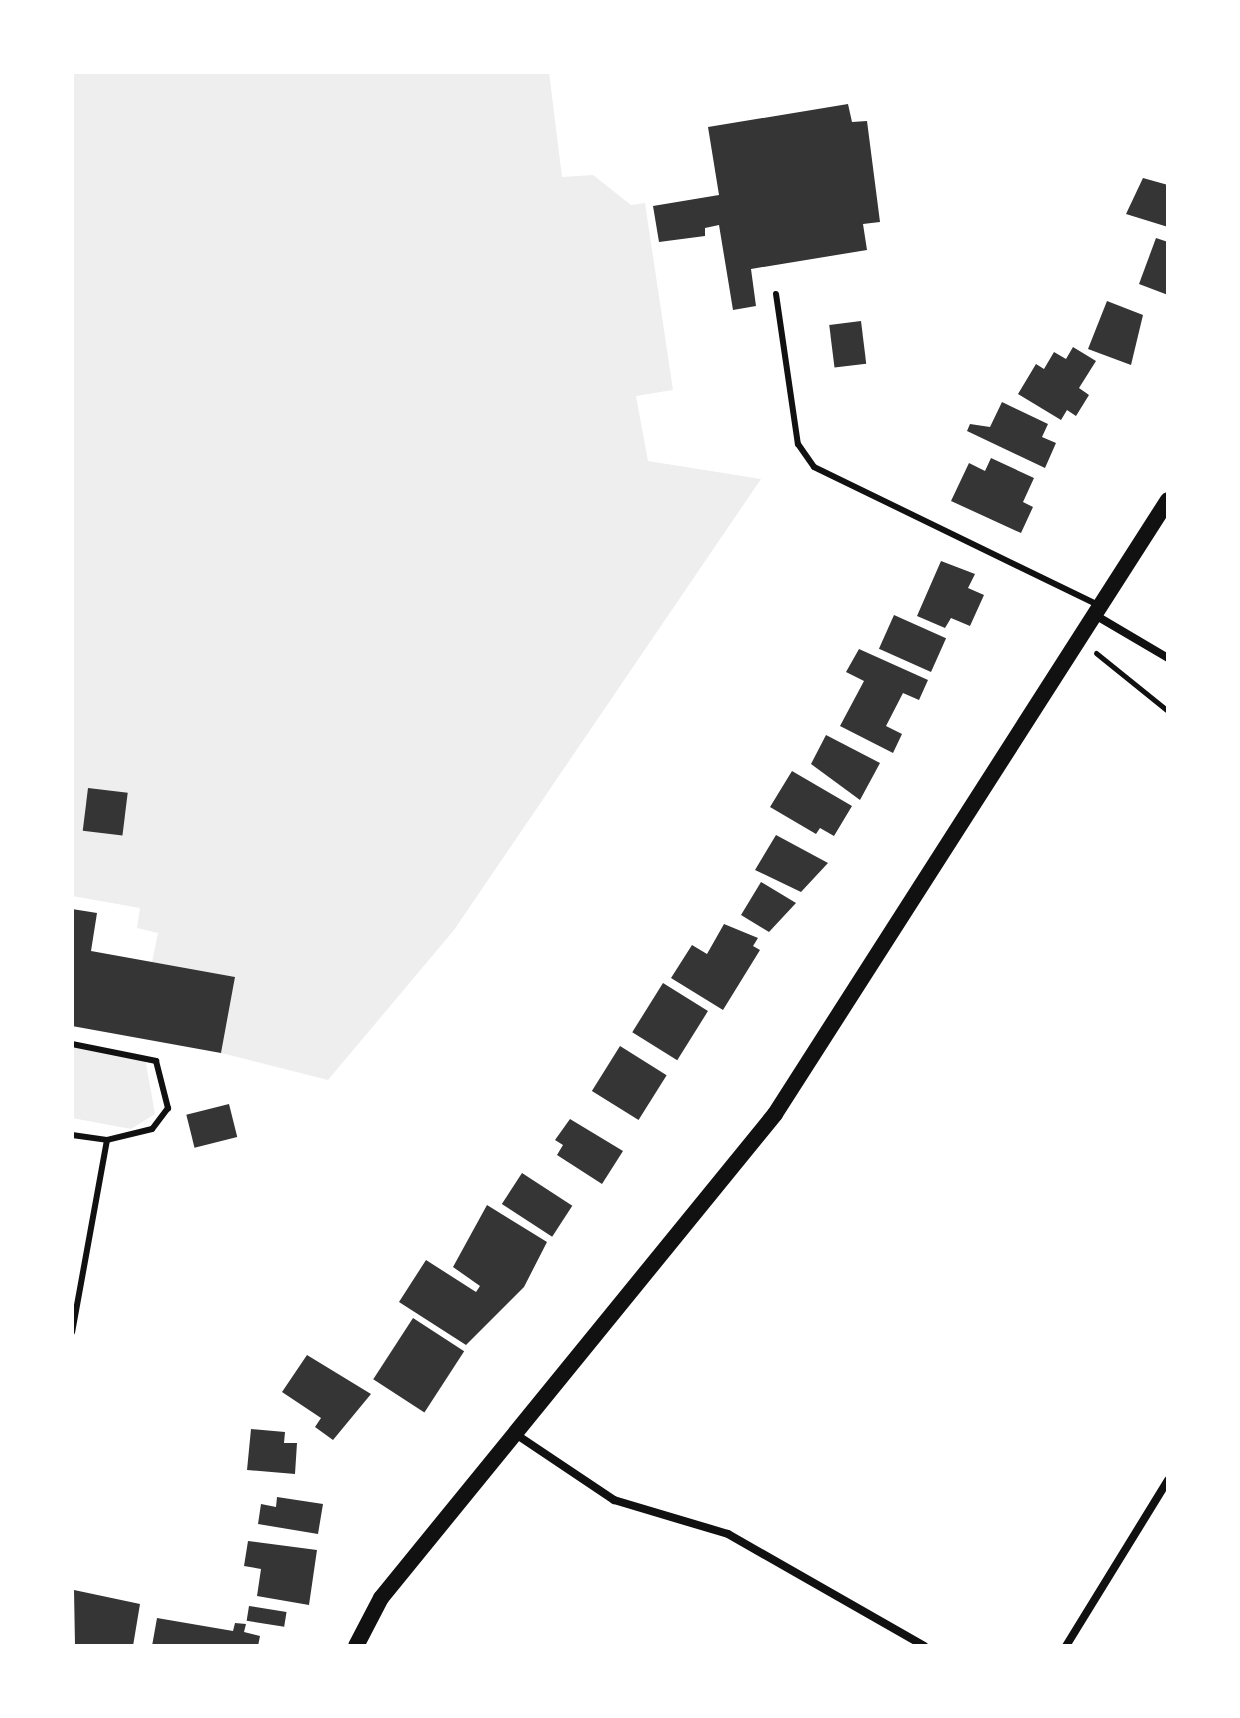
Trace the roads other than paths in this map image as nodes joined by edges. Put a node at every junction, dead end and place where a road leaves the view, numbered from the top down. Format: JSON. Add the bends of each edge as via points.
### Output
{"nodes":[{"id":1,"x":776,"y":294,"type":"dead end"},
{"id":2,"x":1168,"y":500,"type":"edge"},
{"id":3,"x":1098,"y":611,"type":"junction"},
{"id":4,"x":1168,"y":658,"type":"edge"},
{"id":5,"x":72,"y":1044,"type":"edge"},
{"id":6,"x":72,"y":1135,"type":"edge"},
{"id":7,"x":107,"y":1140,"type":"junction"},
{"id":8,"x":72,"y":1332,"type":"edge"},
{"id":9,"x":517,"y":1435,"type":"junction"},
{"id":10,"x":1168,"y":1480,"type":"edge"},
{"id":11,"x":356,"y":1646,"type":"edge"},
{"id":12,"x":924,"y":1646,"type":"edge"},
{"id":13,"x":1066,"y":1646,"type":"edge"}],
"edges":[{"from":1,"to":3,"type":"lane","via":[[798,444],[814,467]]},
{"from":2,"to":3,"type":"main road"},
{"from":3,"to":4,"type":"street"},
{"from":3,"to":9,"type":"main road","via":[[775,1114]]},
{"from":5,"to":7,"type":"lane","via":[[156,1061],[168,1108],[152,1129]]},
{"from":6,"to":7,"type":"lane"},
{"from":7,"to":8,"type":"lane"},
{"from":9,"to":11,"type":"main road","via":[[381,1598]]},
{"from":9,"to":12,"type":"street","via":[[614,1500],[728,1534]]},
{"from":10,"to":13,"type":"street"}]}
